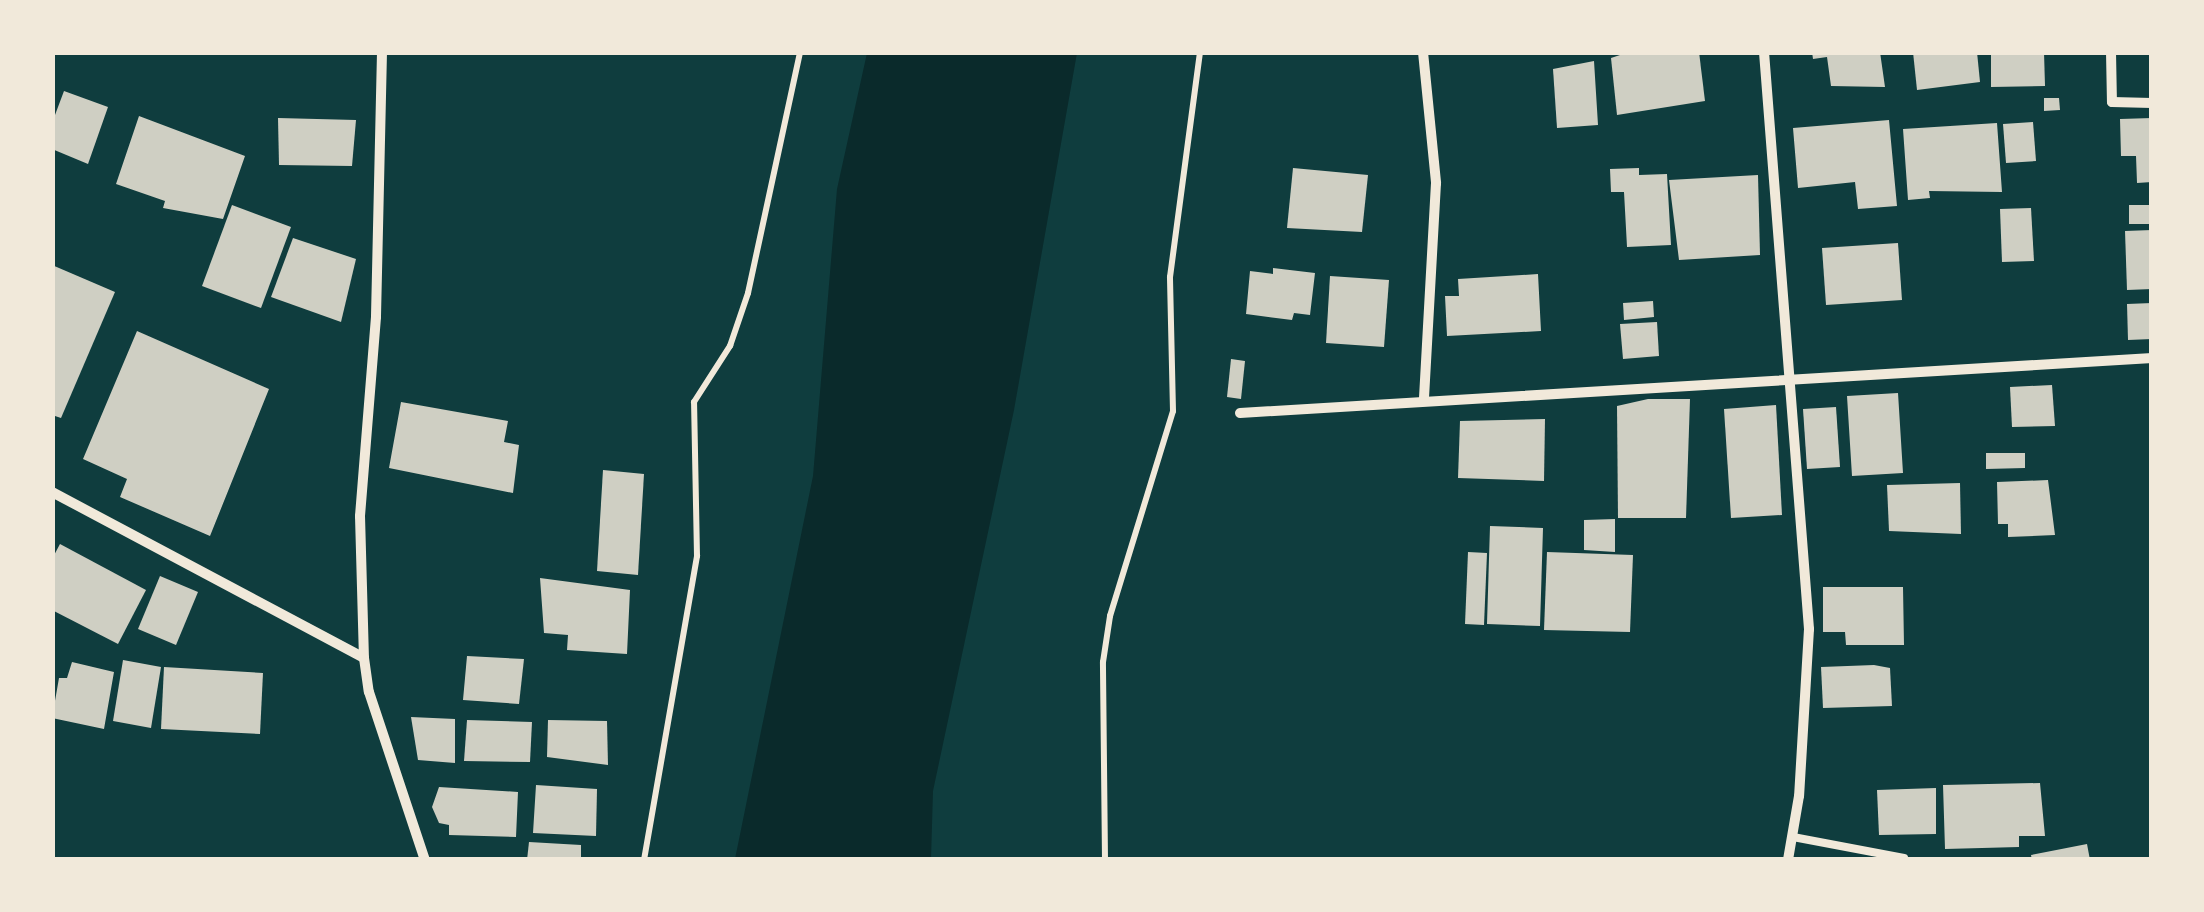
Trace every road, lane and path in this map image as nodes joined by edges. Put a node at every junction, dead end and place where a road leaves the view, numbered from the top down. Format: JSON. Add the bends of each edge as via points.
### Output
{"nodes":[{"id":1,"x":382,"y":52,"type":"edge"},
{"id":2,"x":800,"y":52,"type":"edge"},
{"id":3,"x":1200,"y":52,"type":"edge"},
{"id":4,"x":1422,"y":52,"type":"edge"},
{"id":5,"x":1764,"y":52,"type":"edge"},
{"id":6,"x":2111,"y":52,"type":"edge"},
{"id":7,"x":2152,"y":103,"type":"edge"},
{"id":8,"x":2152,"y":358,"type":"edge"},
{"id":9,"x":1790,"y":377,"type":"junction"},
{"id":10,"x":1424,"y":398,"type":"junction"},
{"id":11,"x":1240,"y":413,"type":"dead end"},
{"id":12,"x":52,"y":492,"type":"edge"},
{"id":13,"x":364,"y":658,"type":"junction"},
{"id":14,"x":1793,"y":837,"type":"junction"},
{"id":15,"x":1904,"y":858,"type":"edge"},
{"id":16,"x":425,"y":860,"type":"edge"},
{"id":17,"x":644,"y":860,"type":"edge"},
{"id":18,"x":1105,"y":860,"type":"edge"},
{"id":19,"x":1788,"y":860,"type":"edge"}],
"edges":[{"from":1,"to":13,"type":"street","via":[[376,318],[360,516]]},
{"from":2,"to":17,"type":"path","via":[[748,293],[730,346],[694,402],[698,556]]},
{"from":3,"to":18,"type":"path","via":[[1170,276],[1174,411],[1110,616],[1103,662]]},
{"from":4,"to":10,"type":"street","via":[[1436,184]]},
{"from":5,"to":9,"type":"street"},
{"from":6,"to":7,"type":"street","via":[[2112,102]]},
{"from":8,"to":9,"type":"street"},
{"from":9,"to":10,"type":"street"},
{"from":9,"to":14,"type":"street","via":[[1809,629]]},
{"from":10,"to":11,"type":"street"},
{"from":12,"to":13,"type":"street"},
{"from":13,"to":16,"type":"street","via":[[369,692]]},
{"from":14,"to":15,"type":"lane"},
{"from":14,"to":19,"type":"street"}]}
